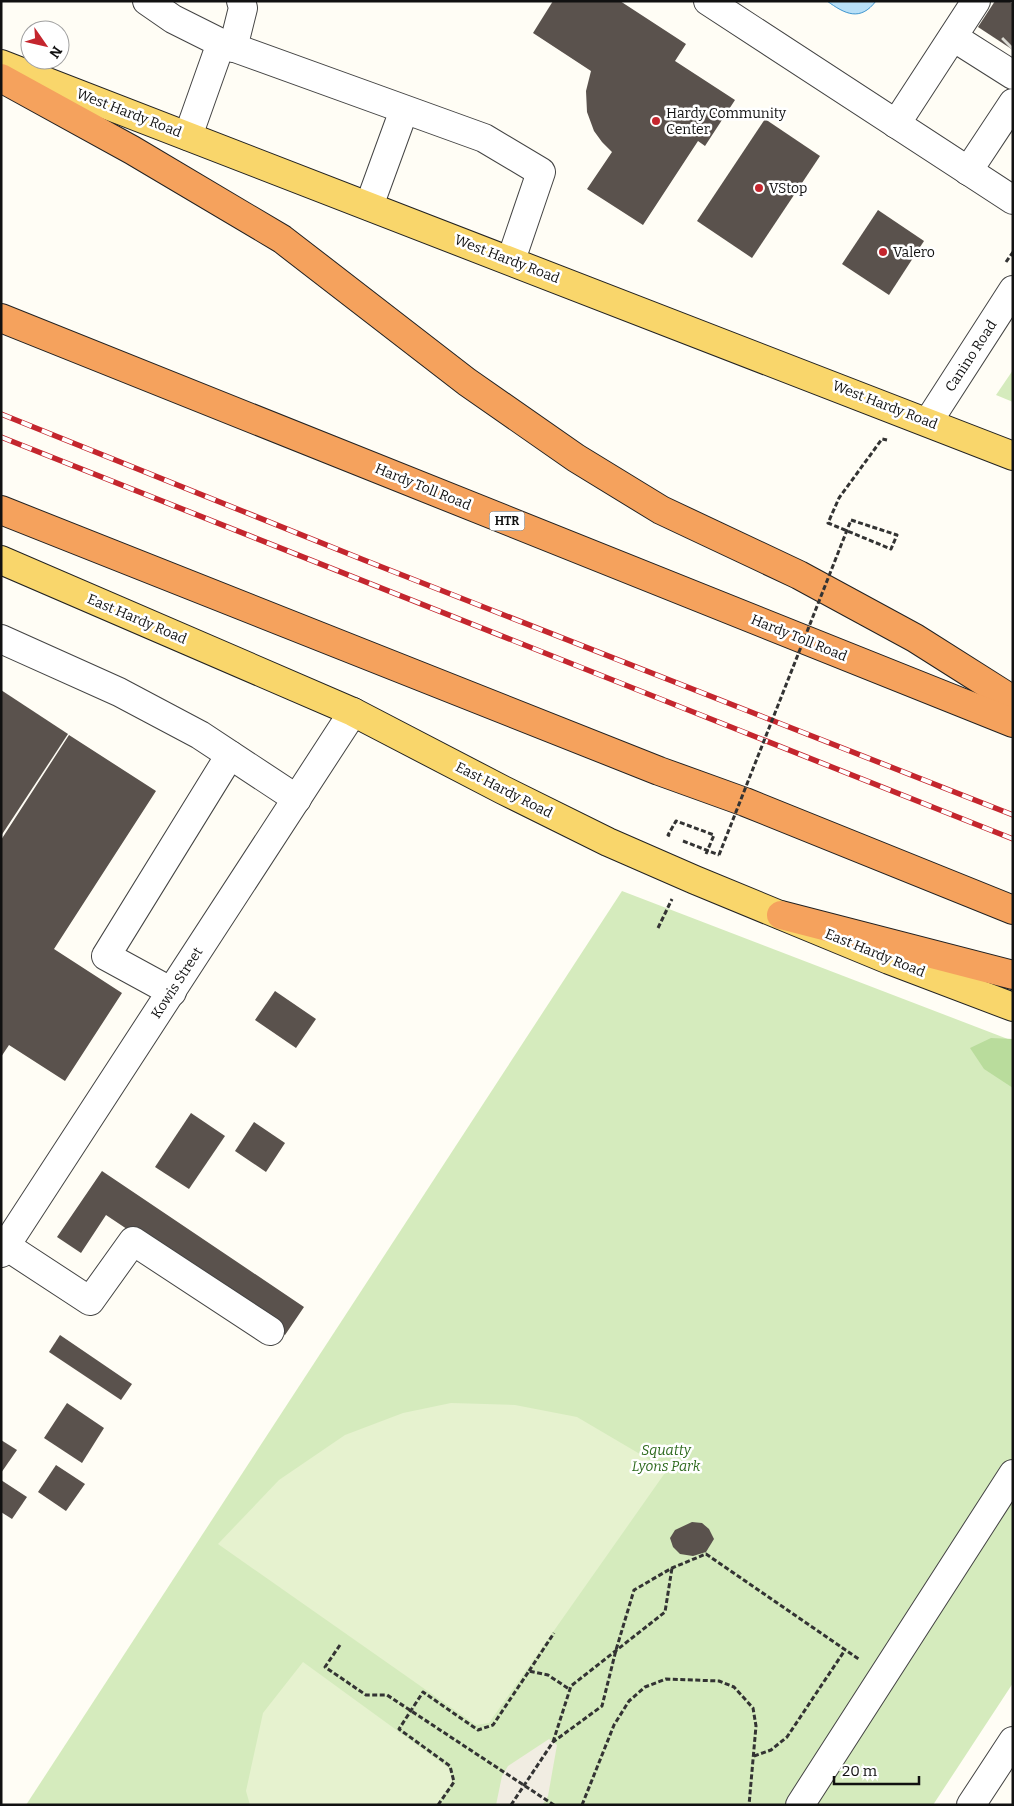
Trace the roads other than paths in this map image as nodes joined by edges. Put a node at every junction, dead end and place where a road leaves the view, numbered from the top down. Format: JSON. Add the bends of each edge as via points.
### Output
{"nodes":[{"id":1,"x":147,"y":1,"type":"edge"},
{"id":2,"x":241,"y":1,"type":"edge"},
{"id":3,"x":708,"y":1,"type":"edge"},
{"id":4,"x":976,"y":1,"type":"edge"},
{"id":5,"x":953,"y":37,"type":"junction"},
{"id":6,"x":227,"y":46,"type":"junction"},
{"id":7,"x":1,"y":64,"type":"edge"},
{"id":8,"x":1008,"y":64,"type":"edge"},
{"id":9,"x":1,"y":78,"type":"edge"},
{"id":10,"x":1013,"y":103,"type":"edge"},
{"id":11,"x":404,"y":110,"type":"junction"},
{"id":12,"x":896,"y":124,"type":"junction"},
{"id":13,"x":188,"y":136,"type":"junction"},
{"id":14,"x":968,"y":171,"type":"junction"},
{"id":15,"x":1013,"y":200,"type":"edge"},
{"id":16,"x":369,"y":206,"type":"junction"},
{"id":17,"x":510,"y":260,"type":"junction"},
{"id":18,"x":1013,"y":290,"type":"edge"},
{"id":19,"x":1,"y":318,"type":"edge"},
{"id":20,"x":928,"y":422,"type":"junction"},
{"id":21,"x":1013,"y":456,"type":"edge"},
{"id":22,"x":1,"y":510,"type":"edge"},
{"id":23,"x":1,"y":560,"type":"edge"},
{"id":24,"x":1,"y":639,"type":"edge"},
{"id":25,"x":1013,"y":700,"type":"edge"},
{"id":26,"x":353,"y":712,"type":"junction"},
{"id":27,"x":1013,"y":724,"type":"edge"},
{"id":28,"x":230,"y":755,"type":"junction"},
{"id":29,"x":297,"y":799,"type":"junction"},
{"id":30,"x":1013,"y":910,"type":"edge"},
{"id":31,"x":781,"y":915,"type":"junction"},
{"id":32,"x":1013,"y":975,"type":"edge"},
{"id":33,"x":172,"y":992,"type":"junction"},
{"id":34,"x":1013,"y":1006,"type":"edge"},
{"id":35,"x":4,"y":1250,"type":"edge"},
{"id":36,"x":270,"y":1331,"type":"dead end"},
{"id":37,"x":1013,"y":1474,"type":"edge"},
{"id":38,"x":1013,"y":1741,"type":"edge"},
{"id":39,"x":800,"y":1805,"type":"edge"},
{"id":40,"x":971,"y":1805,"type":"edge"}],
"edges":[{"from":1,"to":6,"type":"street","via":[[173,19]]},
{"from":2,"to":6,"type":"street","via":[[243,8]]},
{"from":3,"to":12,"type":"street"},
{"from":4,"to":5,"type":"street"},
{"from":5,"to":8,"type":"street"},
{"from":5,"to":12,"type":"street"},
{"from":6,"to":11,"type":"street"},
{"from":6,"to":13,"type":"street"},
{"from":7,"to":13,"type":"main road","name":"West Hardy Road"},
{"from":9,"to":25,"type":"highway","via":[[132,150],[282,239],[467,382],[576,458],[662,510],[799,575],[915,638]]},
{"from":10,"to":14,"type":"street"},
{"from":11,"to":16,"type":"street"},
{"from":11,"to":17,"type":"street","via":[[484,138],[541,172]]},
{"from":12,"to":14,"type":"street"},
{"from":13,"to":16,"type":"main road","name":"West Hardy Road"},
{"from":14,"to":15,"type":"street"},
{"from":16,"to":17,"type":"main road","name":"West Hardy Road"},
{"from":17,"to":20,"type":"main road","name":"West Hardy Road"},
{"from":18,"to":20,"type":"street","name":"Canino Road"},
{"from":19,"to":27,"type":"highway","name":"Hardy Toll Road","number":"HTR"},
{"from":20,"to":21,"type":"main road","name":"West Hardy Road"},
{"from":22,"to":30,"type":"highway"},
{"from":23,"to":26,"type":"main road","name":"East Hardy Road"},
{"from":24,"to":28,"type":"street","via":[[119,692],[200,735]]},
{"from":26,"to":29,"type":"street","name":"Kowis Street"},
{"from":26,"to":31,"type":"main road","name":"East Hardy Road","via":[[608,842]]},
{"from":28,"to":29,"type":"street"},
{"from":28,"to":33,"type":"street","via":[[106,956]]},
{"from":29,"to":33,"type":"street","name":"Kowis Street"},
{"from":31,"to":32,"type":"highway"},
{"from":31,"to":34,"type":"main road","name":"East Hardy Road"},
{"from":33,"to":35,"type":"street","name":"Kowis Street"},
{"from":35,"to":36,"type":"street","via":[[90,1300],[133,1241]]},
{"from":37,"to":39,"type":"street"},
{"from":38,"to":40,"type":"street"}]}
